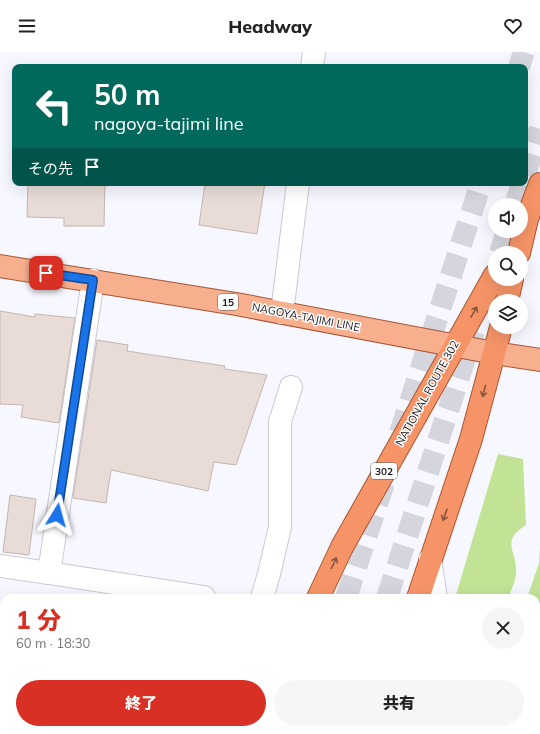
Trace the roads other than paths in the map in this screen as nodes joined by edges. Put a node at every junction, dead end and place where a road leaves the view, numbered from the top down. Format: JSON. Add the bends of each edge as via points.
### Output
{"nodes":[{"id":1,"x":314,"y":52,"type":"edge"},
{"id":2,"x":312,"y":64,"type":"edge"},
{"id":3,"x":540,"y":184,"type":"edge"},
{"id":4,"x":298,"y":186,"type":"edge"},
{"id":5,"x":528,"y":214,"type":"edge"},
{"id":6,"x":0,"y":266,"type":"edge"},
{"id":7,"x":93,"y":280,"type":"junction"},
{"id":8,"x":489,"y":286,"type":"edge"},
{"id":9,"x":282,"y":313,"type":"junction"},
{"id":10,"x":499,"y":334,"type":"edge"},
{"id":11,"x":454,"y":345,"type":"junction"},
{"id":12,"x":494,"y":353,"type":"junction"},
{"id":13,"x":540,"y":360,"type":"edge"},
{"id":14,"x":291,"y":387,"type":"dead end"},
{"id":15,"x":430,"y":559,"type":"junction"},
{"id":16,"x":0,"y":566,"type":"edge"},
{"id":17,"x":49,"y":573,"type":"junction"},
{"id":18,"x":185,"y":594,"type":"edge"},
{"id":19,"x":263,"y":594,"type":"edge"},
{"id":20,"x":320,"y":594,"type":"edge"},
{"id":21,"x":419,"y":594,"type":"edge"},
{"id":22,"x":435,"y":594,"type":"edge"}],
"edges":[{"from":1,"to":2,"type":"street"},
{"from":3,"to":5,"type":"highway"},
{"from":4,"to":9,"type":"street"},
{"from":6,"to":7,"type":"main road","name":"NAGOYA-TAJIMI LINE","number":"15"},
{"from":7,"to":9,"type":"main road","name":"NAGOYA-TAJIMI LINE","number":"15"},
{"from":7,"to":17,"type":"street"},
{"from":11,"to":8,"type":"highway","name":"NATIONAL ROUTE 302","number":"302","one_way":true},
{"from":9,"to":11,"type":"main road","name":"NAGOYA-TAJIMI LINE","number":"15"},
{"from":10,"to":12,"type":"highway"},
{"from":11,"to":12,"type":"main road","name":"NAGOYA-TAJIMI LINE","number":"15"},
{"from":20,"to":11,"type":"highway","name":"NATIONAL ROUTE 302","number":"302","one_way":true,"via":[[342,547]]},
{"from":12,"to":13,"type":"main road","name":"NAGOYA-TAJIMI LINE","number":"15"},
{"from":12,"to":15,"type":"highway","one_way":true,"via":[[471,439]]},
{"from":14,"to":19,"type":"street","via":[[280,422],[280,527]]},
{"from":15,"to":21,"type":"highway"},
{"from":15,"to":22,"type":"street"},
{"from":16,"to":17,"type":"street"},
{"from":17,"to":18,"type":"street"}]}
